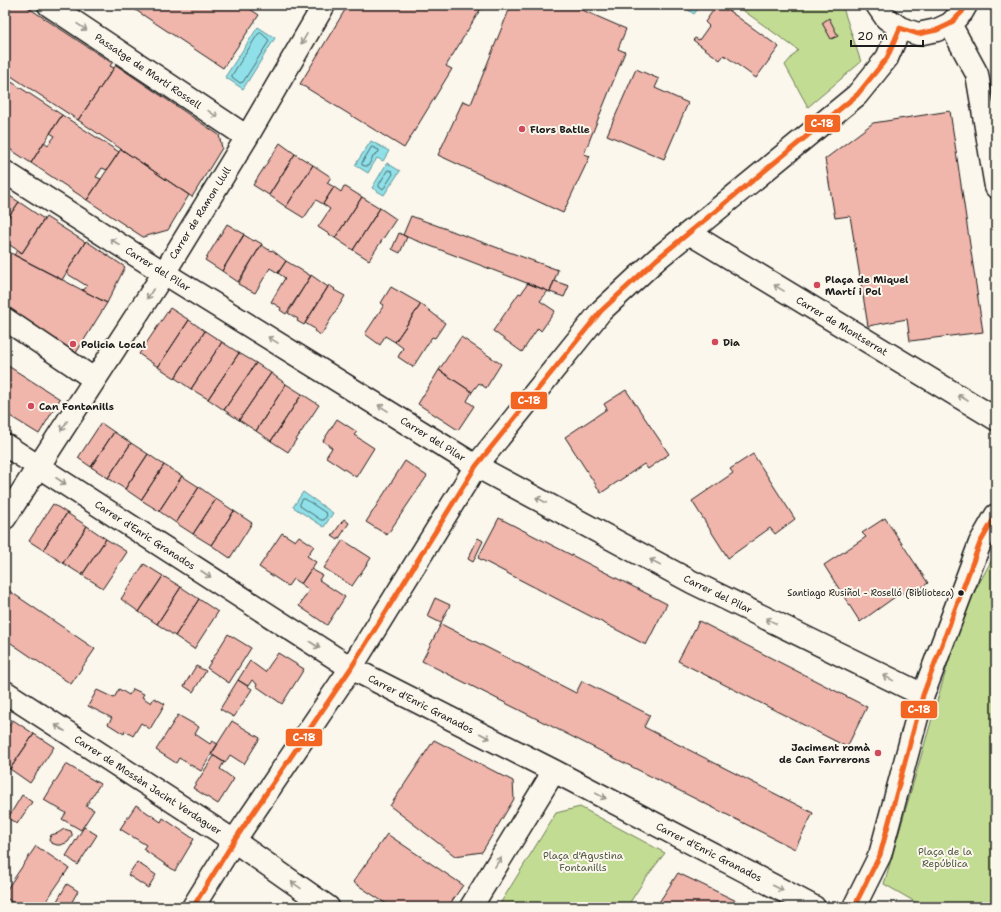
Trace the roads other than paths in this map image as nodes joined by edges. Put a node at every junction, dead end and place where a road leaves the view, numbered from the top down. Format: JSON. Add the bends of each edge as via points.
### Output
{"nodes":[{"id":1,"x":49,"y":5,"type":"edge"},
{"id":2,"x":324,"y":5,"type":"edge"},
{"id":3,"x":877,"y":5,"type":"edge"},
{"id":4,"x":966,"y":5,"type":"edge"},
{"id":5,"x":950,"y":24,"type":"junction"},
{"id":6,"x":900,"y":28,"type":"junction"},
{"id":7,"x":248,"y":137,"type":"junction"},
{"id":8,"x":5,"y":172,"type":"edge"},
{"id":9,"x":996,"y":186,"type":"edge"},
{"id":10,"x":689,"y":233,"type":"junction"},
{"id":11,"x":164,"y":273,"type":"junction"},
{"id":12,"x":5,"y":319,"type":"edge"},
{"id":13,"x":94,"y":379,"type":"junction"},
{"id":14,"x":996,"y":419,"type":"edge"},
{"id":15,"x":5,"y":444,"type":"edge"},
{"id":16,"x":38,"y":466,"type":"junction"},
{"id":17,"x":476,"y":466,"type":"junction"},
{"id":18,"x":996,"y":515,"type":"edge"},
{"id":19,"x":5,"y":518,"type":"edge"},
{"id":20,"x":351,"y":668,"type":"junction"},
{"id":21,"x":5,"y":692,"type":"edge"},
{"id":22,"x":923,"y":695,"type":"junction"},
{"id":23,"x":554,"y":771,"type":"junction"},
{"id":24,"x":234,"y":841,"type":"junction"},
{"id":25,"x":193,"y":907,"type":"edge"},
{"id":26,"x":328,"y":907,"type":"edge"},
{"id":27,"x":471,"y":907,"type":"edge"},
{"id":28,"x":814,"y":907,"type":"edge"},
{"id":29,"x":854,"y":907,"type":"edge"}],
"edges":[{"from":1,"to":7,"type":"street","name":"Passatge de Martí Rossell","one_way":true},
{"from":2,"to":7,"type":"street","name":"Carrer de Ramon Llull","one_way":true},
{"from":3,"to":6,"type":"street","via":[[886,18]]},
{"from":4,"to":5,"type":"street"},
{"from":5,"to":6,"type":"street","via":[[918,34]]},
{"from":5,"to":9,"type":"street","via":[[977,74]]},
{"from":6,"to":10,"type":"street","via":[[887,58],[857,95]]},
{"from":7,"to":11,"type":"street","name":"Carrer de Ramon Llull"},
{"from":11,"to":8,"type":"street","name":"Carrer del Pilar","one_way":true},
{"from":14,"to":10,"type":"street","name":"Carrer de Montserrat","one_way":true},
{"from":10,"to":17,"type":"street","via":[[601,311]]},
{"from":11,"to":13,"type":"street","name":"Carrer de Ramon Llull","one_way":true},
{"from":17,"to":11,"type":"street","name":"Carrer del Pilar","one_way":true},
{"from":12,"to":13,"type":"street"},
{"from":13,"to":16,"type":"street","name":"Carrer de Ramon Llull","one_way":true},
{"from":15,"to":16,"type":"street","name":"Carrer d'Enric Granados"},
{"from":16,"to":19,"type":"street","name":"Carrer de Ramon Llull"},
{"from":16,"to":20,"type":"street","name":"Carrer d'Enric Granados","one_way":true},
{"from":17,"to":20,"type":"street"},
{"from":22,"to":17,"type":"street","name":"Carrer del Pilar","one_way":true,"via":[[692,582]]},
{"from":18,"to":22,"type":"street","via":[[980,544]]},
{"from":20,"to":23,"type":"street","name":"Carrer d'Enric Granados","one_way":true},
{"from":20,"to":24,"type":"street"},
{"from":24,"to":21,"type":"street","name":"Carrer de Mossèn Jacint Verdaguer","one_way":true},
{"from":22,"to":29,"type":"street","via":[[880,855]]},
{"from":27,"to":23,"type":"street","one_way":true},
{"from":23,"to":28,"type":"street","name":"Carrer d'Enric Granados","one_way":true},
{"from":24,"to":25,"type":"street"},
{"from":26,"to":24,"type":"street","name":"Carrer de Mossèn Jacint Verdaguer","one_way":true}]}
